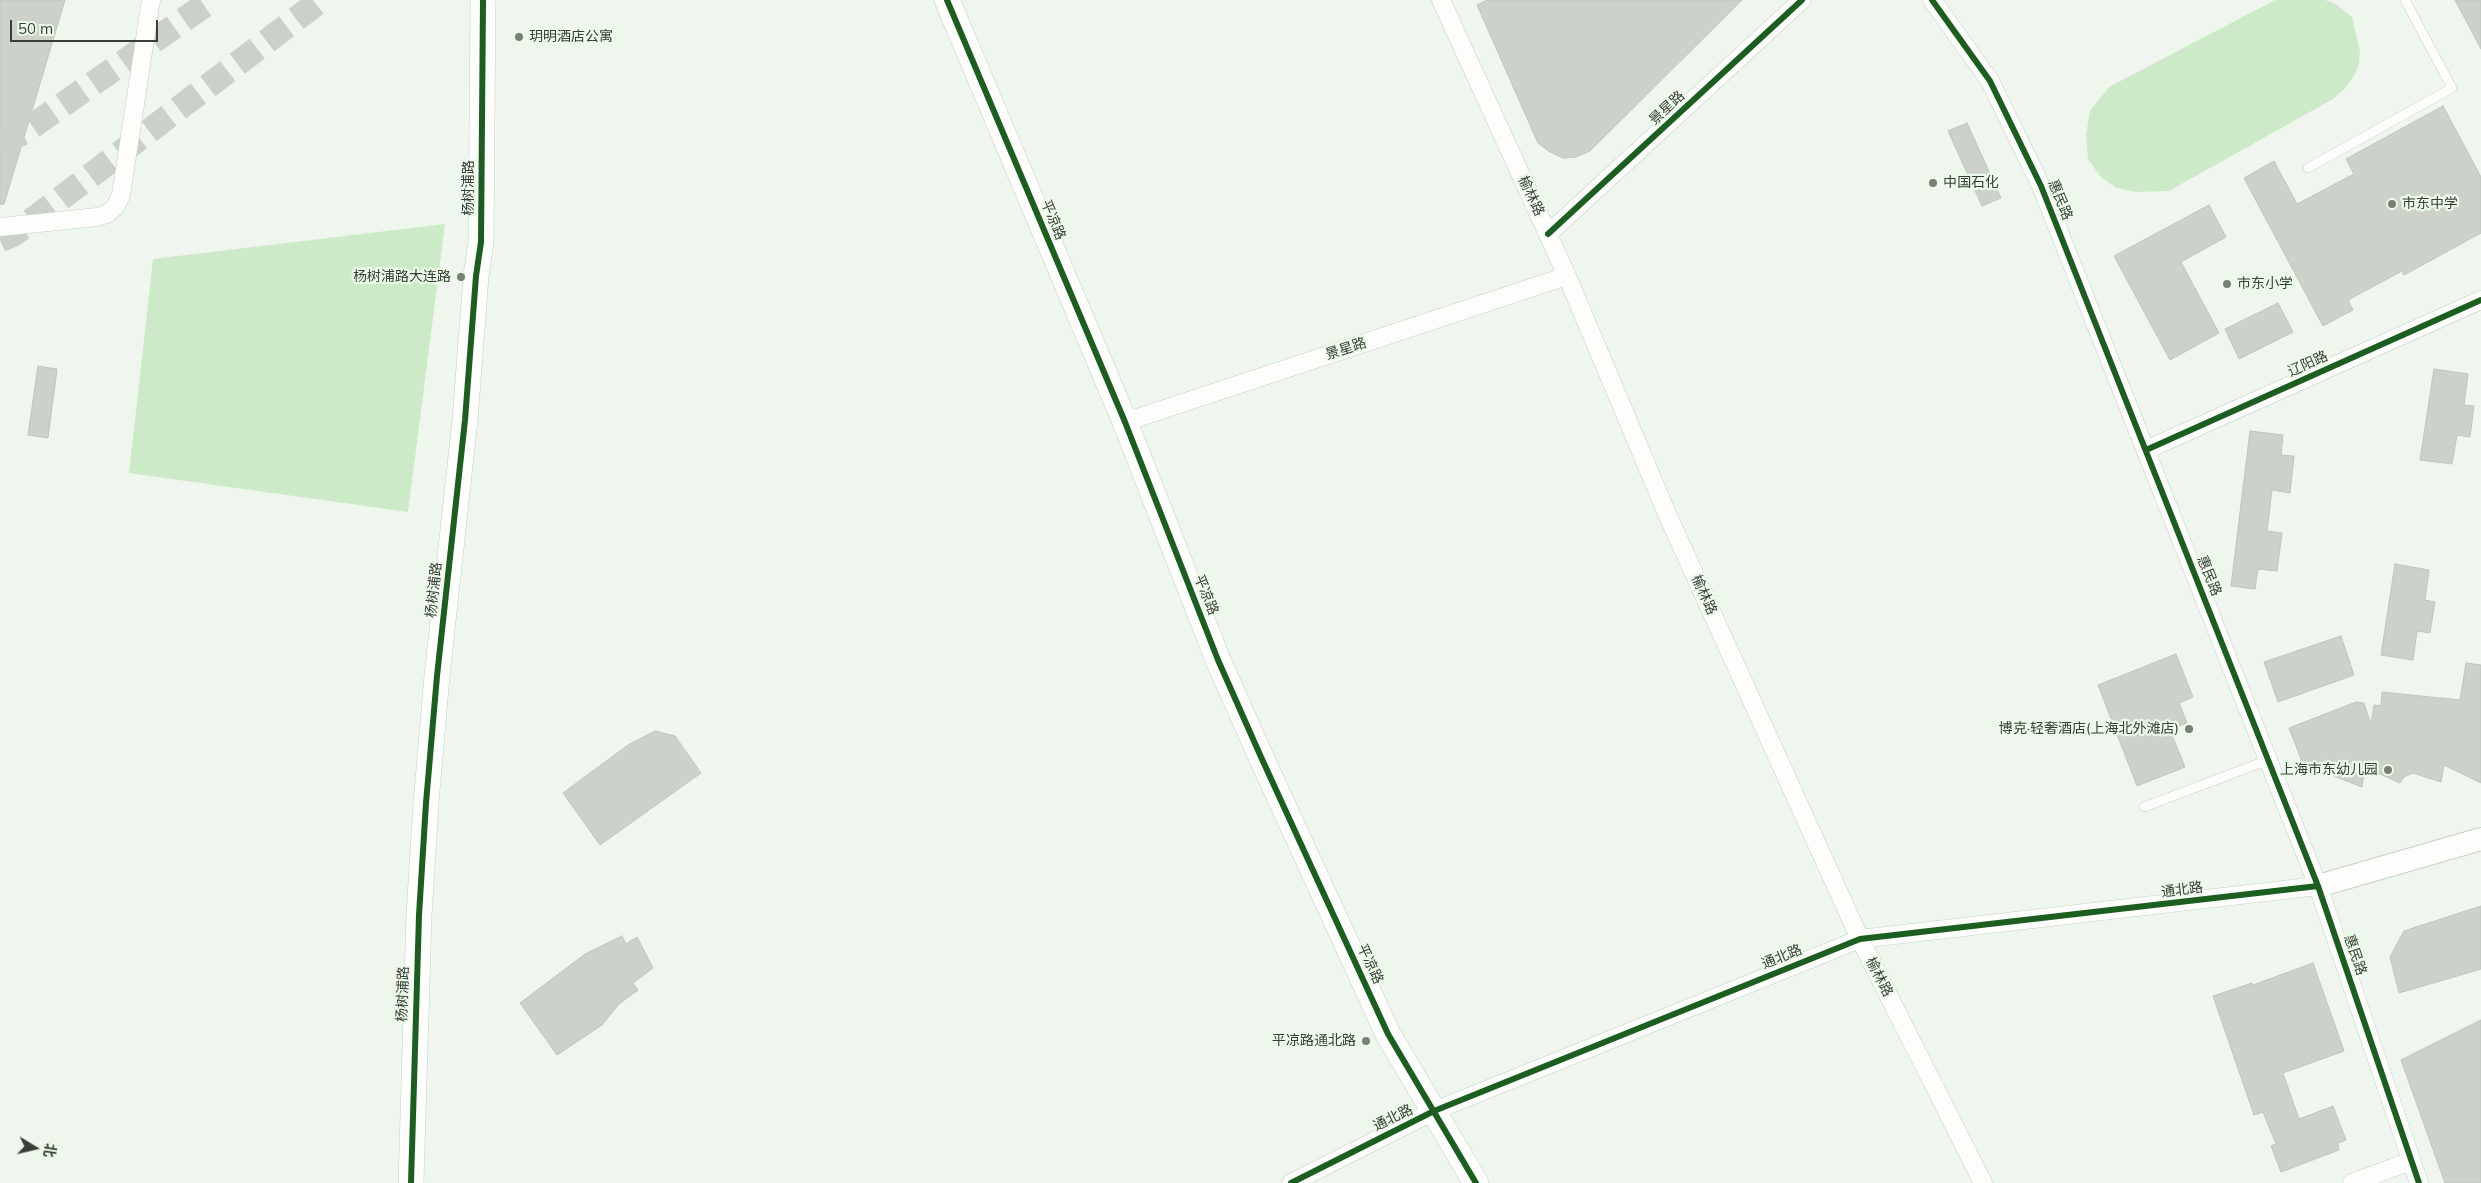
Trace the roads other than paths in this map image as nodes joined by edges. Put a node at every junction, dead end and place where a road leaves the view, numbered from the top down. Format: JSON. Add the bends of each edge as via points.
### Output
{"nodes":[{"id":1,"x":151,"y":0,"type":"edge"},
{"id":2,"x":483,"y":0,"type":"edge"},
{"id":3,"x":947,"y":0,"type":"edge"},
{"id":4,"x":1441,"y":0,"type":"edge"},
{"id":5,"x":1802,"y":0,"type":"edge"},
{"id":6,"x":1932,"y":0,"type":"edge"},
{"id":7,"x":2404,"y":0,"type":"edge"},
{"id":8,"x":2308,"y":168,"type":"dead end"},
{"id":9,"x":0,"y":227,"type":"edge"},
{"id":10,"x":1548,"y":234,"type":"junction"},
{"id":11,"x":1567,"y":276,"type":"junction"},
{"id":12,"x":2481,"y":300,"type":"edge"},
{"id":13,"x":1125,"y":422,"type":"junction"},
{"id":14,"x":2146,"y":450,"type":"junction"},
{"id":15,"x":2268,"y":760,"type":"junction"},
{"id":16,"x":2144,"y":807,"type":"dead end"},
{"id":17,"x":2481,"y":839,"type":"edge"},
{"id":18,"x":2318,"y":886,"type":"junction"},
{"id":19,"x":1860,"y":939,"type":"junction"},
{"id":20,"x":1434,"y":1111,"type":"junction"},
{"id":21,"x":2411,"y":1161,"type":"junction"},
{"id":22,"x":411,"y":1183,"type":"edge"},
{"id":23,"x":1291,"y":1183,"type":"edge"},
{"id":24,"x":1476,"y":1183,"type":"edge"},
{"id":25,"x":1984,"y":1183,"type":"edge"},
{"id":26,"x":2352,"y":1183,"type":"edge"},
{"id":27,"x":2419,"y":1183,"type":"edge"}],
"edges":[{"from":1,"to":9,"type":"street","via":[[121,195],[115,207],[97,217]]},
{"from":2,"to":22,"type":"main road","name":"杨树浦路","via":[[481,242],[426,803],[419,915]]},
{"from":3,"to":13,"type":"main road","name":"平凉路"},
{"from":4,"to":10,"type":"street","name":"榆林路"},
{"from":5,"to":10,"type":"street","name":"景星路"},
{"from":6,"to":14,"type":"street","name":"惠民路","via":[[1990,80],[2015,129],[2045,194]]},
{"from":7,"to":8,"type":"lane","via":[[2452,88]]},
{"from":10,"to":11,"type":"street","name":"榆林路"},
{"from":11,"to":13,"type":"street","name":"景星路"},
{"from":11,"to":19,"type":"street","name":"榆林路","via":[[1668,516]]},
{"from":12,"to":14,"type":"street","name":"辽阳路"},
{"from":13,"to":20,"type":"main road","name":"平凉路","via":[[1218,660],[1261,757],[1388,1034]]},
{"from":14,"to":15,"type":"street","name":"惠民路"},
{"from":15,"to":16,"type":"lane"},
{"from":15,"to":18,"type":"street","name":"惠民路"},
{"from":17,"to":18,"type":"street","name":"通北路"},
{"from":18,"to":19,"type":"street","name":"通北路"},
{"from":18,"to":21,"type":"street","name":"惠民路"},
{"from":19,"to":20,"type":"street","name":"通北路"},
{"from":19,"to":25,"type":"street","name":"榆林路"},
{"from":20,"to":23,"type":"street","name":"通北路"},
{"from":20,"to":24,"type":"main road","name":"平凉路"},
{"from":21,"to":26,"type":"street"},
{"from":21,"to":27,"type":"street","name":"惠民路"}]}
